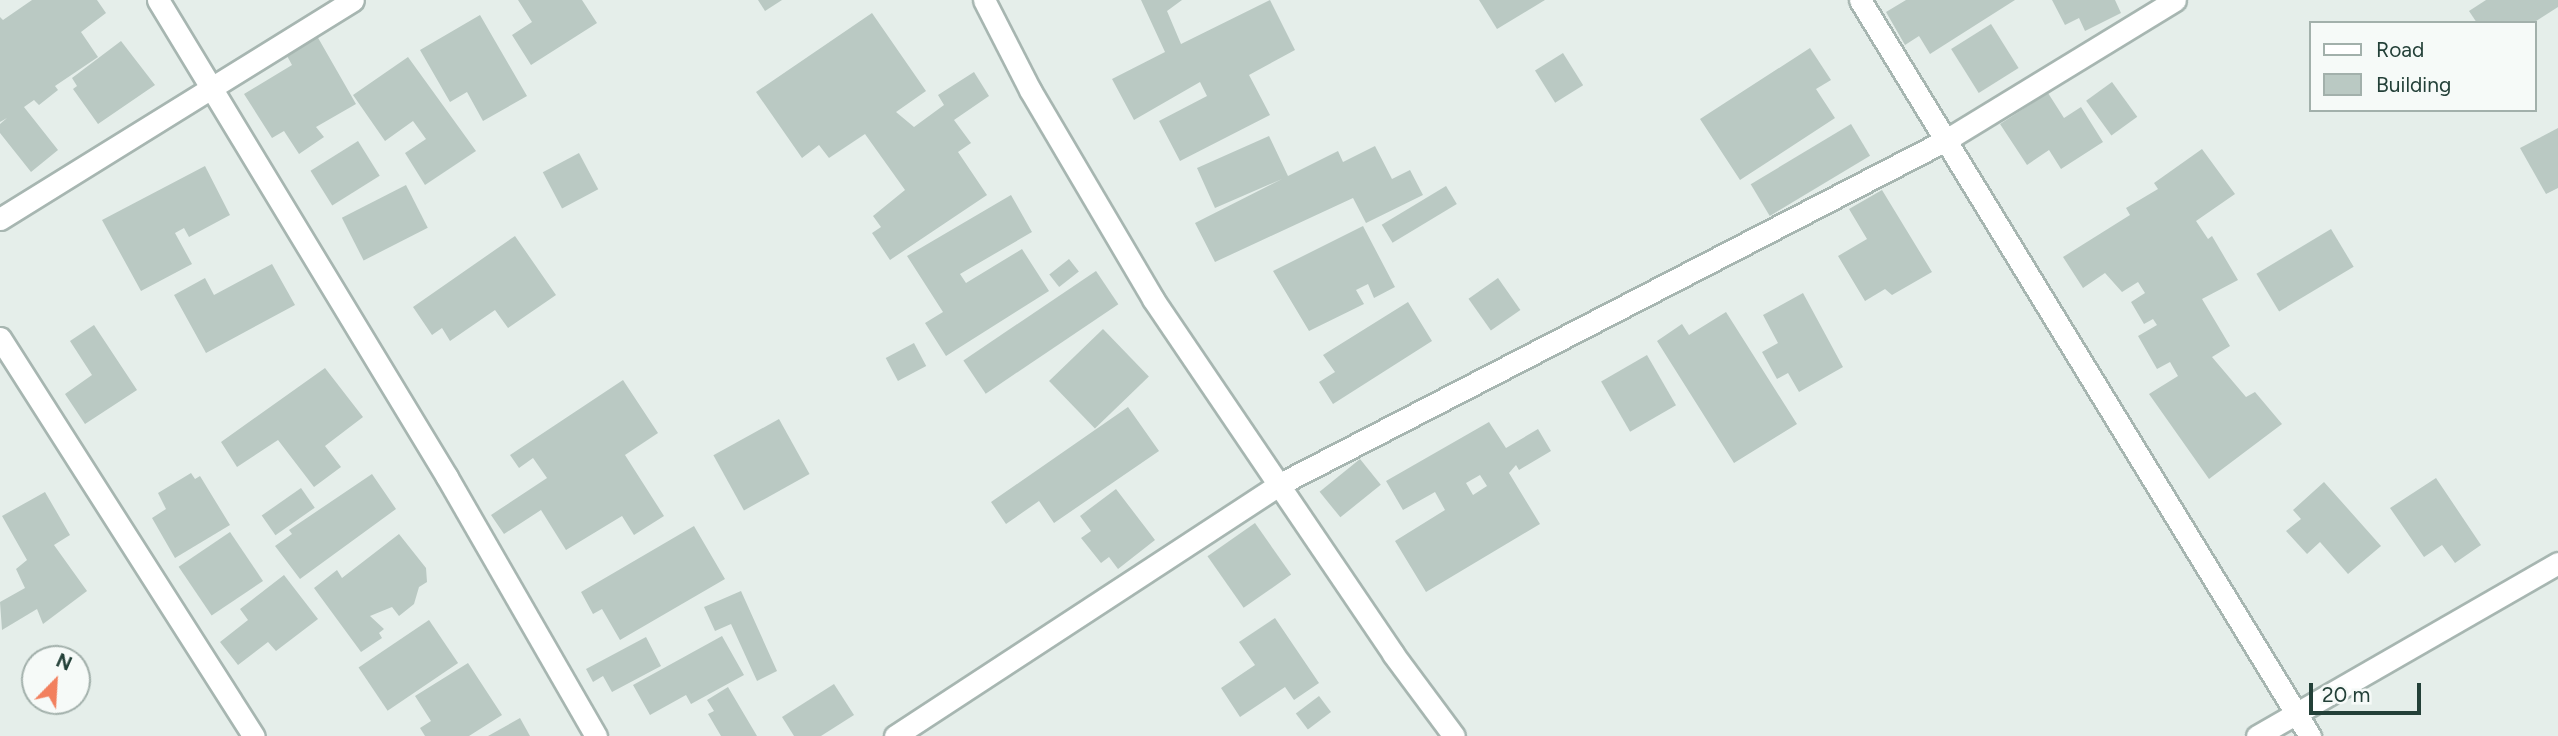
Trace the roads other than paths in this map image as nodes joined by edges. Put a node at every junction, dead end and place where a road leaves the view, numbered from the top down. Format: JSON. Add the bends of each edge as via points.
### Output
{"nodes":[{"id":1,"x":158,"y":0,"type":"edge"},
{"id":2,"x":354,"y":0,"type":"edge"},
{"id":3,"x":984,"y":0,"type":"edge"},
{"id":4,"x":1860,"y":0,"type":"edge"},
{"id":5,"x":2175,"y":0,"type":"edge"},
{"id":6,"x":212,"y":88,"type":"junction"},
{"id":7,"x":1946,"y":141,"type":"junction"},
{"id":8,"x":0,"y":219,"type":"edge"},
{"id":9,"x":0,"y":338,"type":"edge"},
{"id":10,"x":1280,"y":484,"type":"junction"},
{"id":11,"x":2558,"y":563,"type":"edge"},
{"id":12,"x":2295,"y":712,"type":"junction"},
{"id":13,"x":254,"y":736,"type":"edge"},
{"id":14,"x":596,"y":736,"type":"edge"},
{"id":15,"x":895,"y":736,"type":"edge"},
{"id":16,"x":1454,"y":736,"type":"edge"},
{"id":17,"x":2257,"y":736,"type":"edge"},
{"id":18,"x":2310,"y":736,"type":"edge"}],
"edges":[{"from":1,"to":6,"type":"street"},
{"from":2,"to":6,"type":"street"},
{"from":3,"to":10,"type":"street","via":[[1030,90],[1153,299]]},
{"from":4,"to":7,"type":"street"},
{"from":5,"to":7,"type":"street"},
{"from":6,"to":8,"type":"street"},
{"from":6,"to":14,"type":"street","via":[[447,477]]},
{"from":7,"to":10,"type":"street"},
{"from":7,"to":12,"type":"street"},
{"from":9,"to":13,"type":"street"},
{"from":10,"to":15,"type":"street"},
{"from":10,"to":16,"type":"street"},
{"from":11,"to":12,"type":"street"},
{"from":12,"to":17,"type":"street"},
{"from":12,"to":18,"type":"street"}]}
